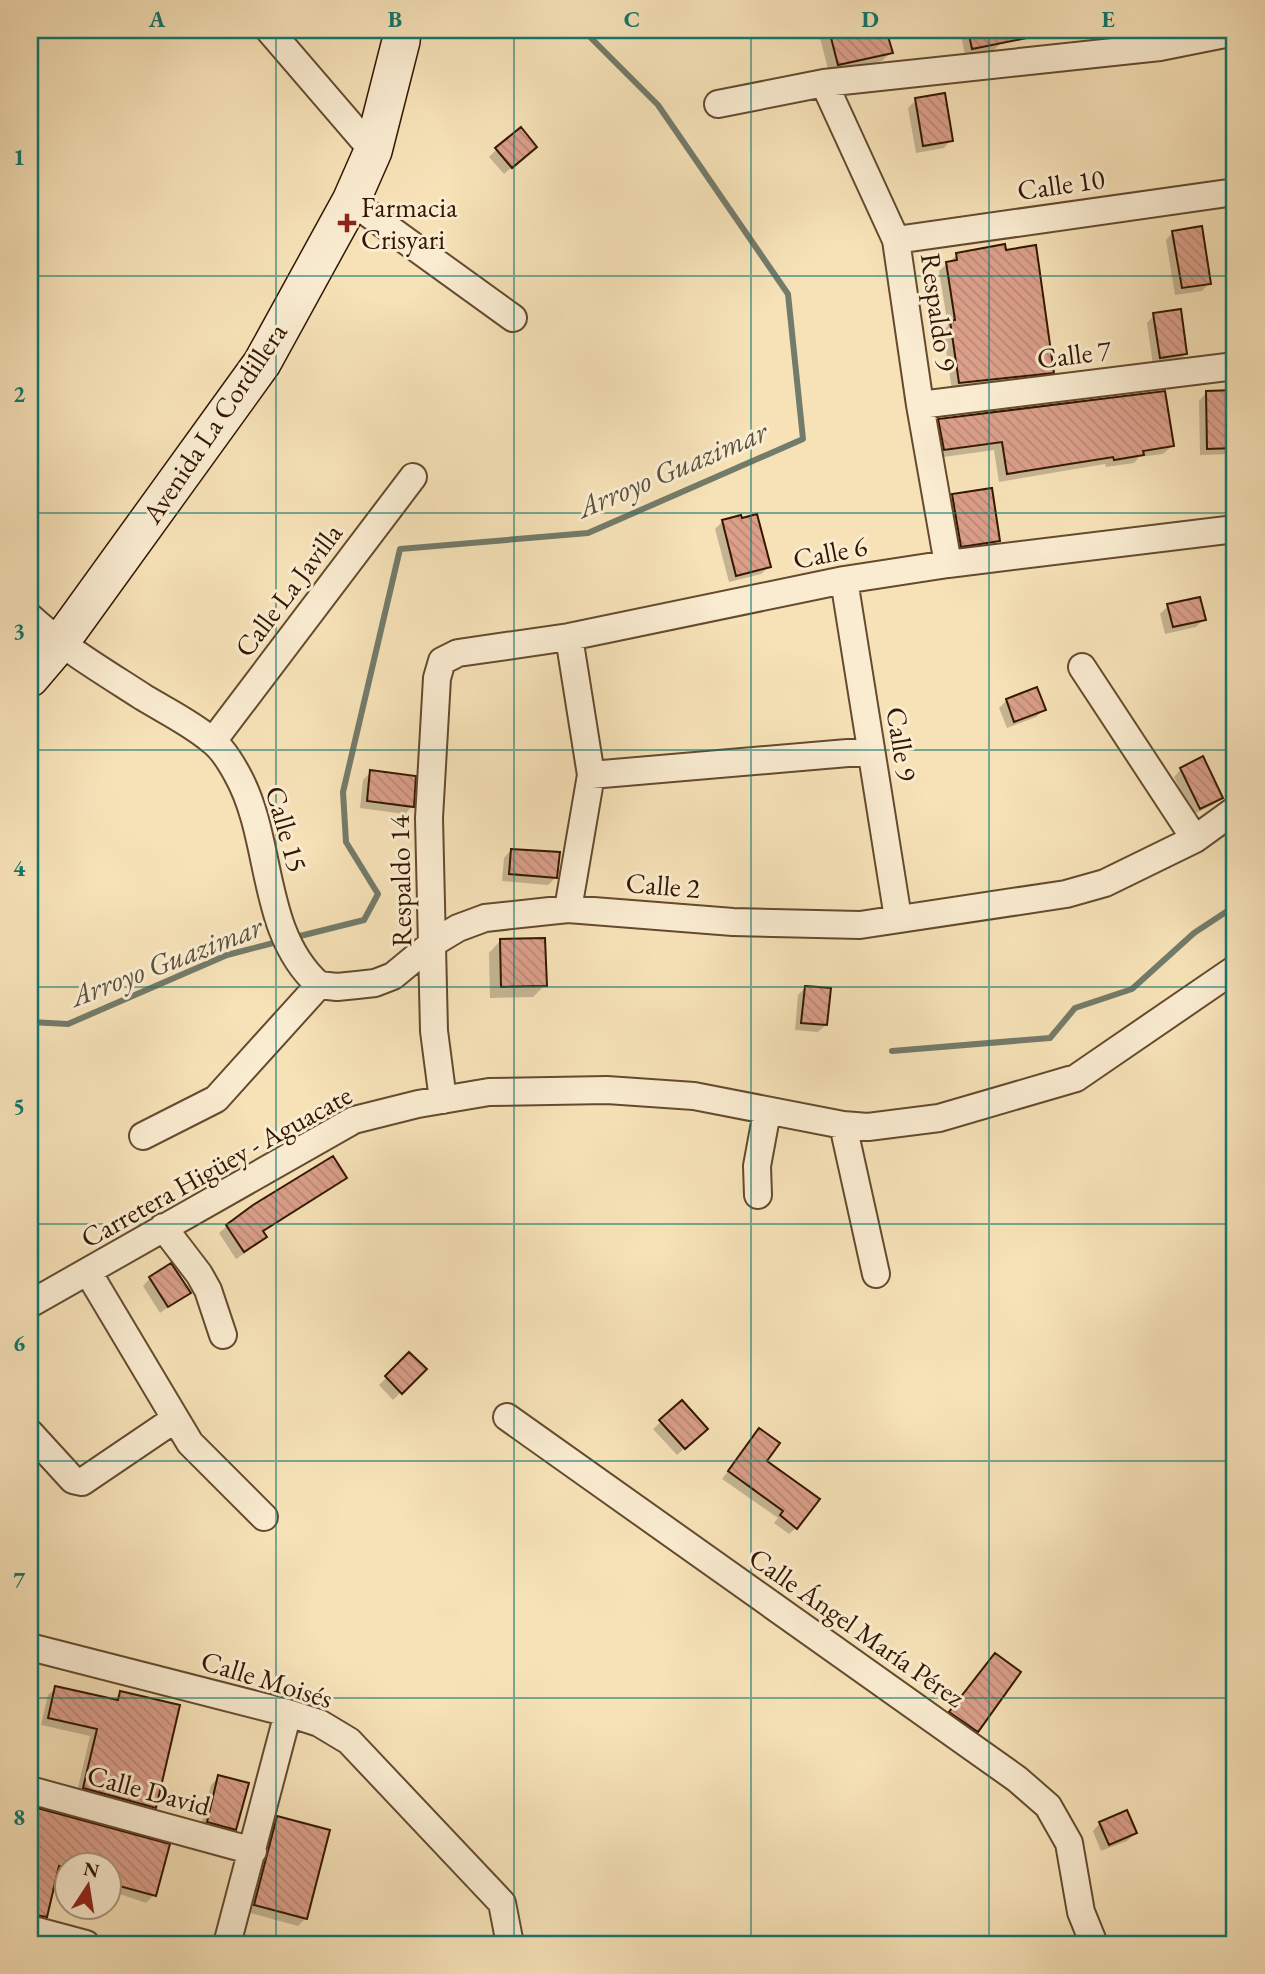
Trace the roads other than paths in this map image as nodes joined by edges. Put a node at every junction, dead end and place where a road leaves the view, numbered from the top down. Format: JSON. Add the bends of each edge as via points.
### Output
{"nodes":[{"id":1,"x":269,"y":30,"type":"edge"},
{"id":2,"x":402,"y":30,"type":"edge"},
{"id":3,"x":1235,"y":32,"type":"edge"},
{"id":4,"x":1155,"y":38,"type":"edge"},
{"id":5,"x":824,"y":83,"type":"junction"},
{"id":6,"x":718,"y":104,"type":"dead end"},
{"id":7,"x":373,"y":150,"type":"junction"},
{"id":8,"x":1235,"y":192,"type":"edge"},
{"id":9,"x":351,"y":201,"type":"junction"},
{"id":10,"x":896,"y":240,"type":"junction"},
{"id":11,"x":513,"y":318,"type":"dead end"},
{"id":12,"x":1235,"y":366,"type":"edge"},
{"id":13,"x":920,"y":405,"type":"junction"},
{"id":14,"x":413,"y":477,"type":"dead end"},
{"id":15,"x":1235,"y":529,"type":"edge"},
{"id":16,"x":948,"y":564,"type":"junction"},
{"id":17,"x":844,"y":580,"type":"junction"},
{"id":18,"x":30,"y":617,"type":"edge"},
{"id":19,"x":569,"y":637,"type":"junction"},
{"id":20,"x":59,"y":643,"type":"junction"},
{"id":21,"x":442,"y":662,"type":"joint"},
{"id":22,"x":1082,"y":667,"type":"dead end"},
{"id":23,"x":30,"y":678,"type":"edge"},
{"id":24,"x":213,"y":741,"type":"junction"},
{"id":25,"x":871,"y":751,"type":"junction"},
{"id":26,"x":591,"y":775,"type":"junction"},
{"id":27,"x":1235,"y":810,"type":"edge"},
{"id":28,"x":1195,"y":839,"type":"junction"},
{"id":29,"x":568,"y":909,"type":"junction"},
{"id":30,"x":898,"y":918,"type":"junction"},
{"id":31,"x":433,"y":943,"type":"junction"},
{"id":32,"x":1235,"y":969,"type":"edge"},
{"id":33,"x":318,"y":985,"type":"junction"},
{"id":34,"x":443,"y":1100,"type":"junction"},
{"id":35,"x":767,"y":1112,"type":"junction"},
{"id":36,"x":843,"y":1125,"type":"junction"},
{"id":37,"x":143,"y":1136,"type":"dead end"},
{"id":38,"x":758,"y":1195,"type":"dead end"},
{"id":39,"x":163,"y":1227,"type":"junction"},
{"id":40,"x":88,"y":1272,"type":"junction"},
{"id":41,"x":876,"y":1274,"type":"dead end"},
{"id":42,"x":30,"y":1304,"type":"edge"},
{"id":43,"x":223,"y":1335,"type":"dead end"},
{"id":44,"x":508,"y":1418,"type":"dead end"},
{"id":45,"x":175,"y":1419,"type":"junction"},
{"id":46,"x":30,"y":1433,"type":"edge"},
{"id":47,"x":264,"y":1517,"type":"dead end"},
{"id":48,"x":30,"y":1647,"type":"edge"},
{"id":49,"x":288,"y":1713,"type":"junction"},
{"id":50,"x":30,"y":1790,"type":"edge"},
{"id":51,"x":253,"y":1851,"type":"junction"},
{"id":52,"x":30,"y":1929,"type":"edge"},
{"id":53,"x":232,"y":1943,"type":"edge"},
{"id":54,"x":86,"y":1944,"type":"edge"},
{"id":55,"x":510,"y":1944,"type":"edge"},
{"id":56,"x":1094,"y":1944,"type":"edge"}],
"edges":[{"from":1,"to":7,"type":"street"},
{"from":2,"to":7,"type":"main road","name":"Avenida La Cordillera"},
{"from":3,"to":4,"type":"street"},
{"from":4,"to":5,"type":"street"},
{"from":5,"to":6,"type":"street"},
{"from":5,"to":10,"type":"street","name":"Respaldo 9"},
{"from":7,"to":9,"type":"main road","name":"Avenida La Cordillera"},
{"from":8,"to":10,"type":"street","name":"Calle 10"},
{"from":9,"to":11,"type":"street"},
{"from":9,"to":20,"type":"main road","name":"Avenida La Cordillera","via":[[262,363]]},
{"from":10,"to":13,"type":"street","name":"Respaldo 9"},
{"from":12,"to":13,"type":"street","name":"Calle 7"},
{"from":13,"to":16,"type":"street","name":"Respaldo 9"},
{"from":14,"to":24,"type":"street","name":"Calle La Javilla"},
{"from":15,"to":16,"type":"street","name":"Calle 6"},
{"from":16,"to":17,"type":"street","name":"Calle 6"},
{"from":17,"to":19,"type":"street","name":"Calle 6"},
{"from":17,"to":25,"type":"street","name":"Calle 9"},
{"from":18,"to":20,"type":"street","name":"Calle 15"},
{"from":19,"to":21,"type":"street","name":"Calle 6","via":[[458,653]]},
{"from":19,"to":26,"type":"street"},
{"from":20,"to":23,"type":"main road","name":"Avenida La Cordillera"},
{"from":20,"to":24,"type":"street","name":"Calle 15"},
{"from":21,"to":31,"type":"street","name":"Respaldo 14","via":[[437,678],[429,818]]},
{"from":22,"to":28,"type":"street"},
{"from":24,"to":33,"type":"street","name":"Calle 15","via":[[237,774],[252,809],[281,929],[294,957]]},
{"from":25,"to":26,"type":"street"},
{"from":25,"to":30,"type":"street","name":"Calle 9"},
{"from":26,"to":29,"type":"street"},
{"from":27,"to":28,"type":"street","name":"Calle 2"},
{"from":28,"to":30,"type":"street","name":"Calle 2","via":[[1105,883],[1066,894]]},
{"from":29,"to":30,"type":"street","name":"Calle 2","via":[[733,922],[860,925]]},
{"from":29,"to":31,"type":"street","name":"Calle 2","via":[[485,919]]},
{"from":31,"to":33,"type":"street","name":"Calle 2","via":[[393,976],[375,983]]},
{"from":31,"to":34,"type":"street","name":"Respaldo 14","via":[[434,1031]]},
{"from":32,"to":36,"type":"street","name":"Carretera Higüey - Aguacate","via":[[1076,1078],[939,1118],[868,1127]]},
{"from":33,"to":37,"type":"street","via":[[216,1099]]},
{"from":34,"to":35,"type":"street","name":"Carretera Higüey - Aguacate","via":[[489,1092],[607,1090],[694,1096]]},
{"from":34,"to":39,"type":"street","name":"Carretera Higüey - Aguacate","via":[[354,1120]]},
{"from":35,"to":36,"type":"street","name":"Carretera Higüey - Aguacate"},
{"from":35,"to":38,"type":"street","via":[[758,1159]]},
{"from":36,"to":41,"type":"street"},
{"from":39,"to":40,"type":"street","name":"Carretera Higüey - Aguacate"},
{"from":39,"to":43,"type":"street","via":[[203,1282]]},
{"from":40,"to":42,"type":"street","name":"Carretera Higüey - Aguacate"},
{"from":40,"to":45,"type":"street"},
{"from":44,"to":56,"type":"street","name":"Calle Ángel María Pérez","via":[[1017,1779],[1048,1806],[1069,1843],[1081,1912]]},
{"from":45,"to":46,"type":"street","via":[[82,1482],[73,1480]]},
{"from":45,"to":47,"type":"street","via":[[190,1443]]},
{"from":48,"to":49,"type":"street","name":"Calle Moisés"},
{"from":49,"to":51,"type":"street"},
{"from":49,"to":55,"type":"street","name":"Calle Moisés","via":[[319,1723],[349,1741],[402,1795],[502,1903]]},
{"from":50,"to":51,"type":"street","name":"Calle David"},
{"from":51,"to":53,"type":"street"},
{"from":52,"to":54,"type":"street"}]}
